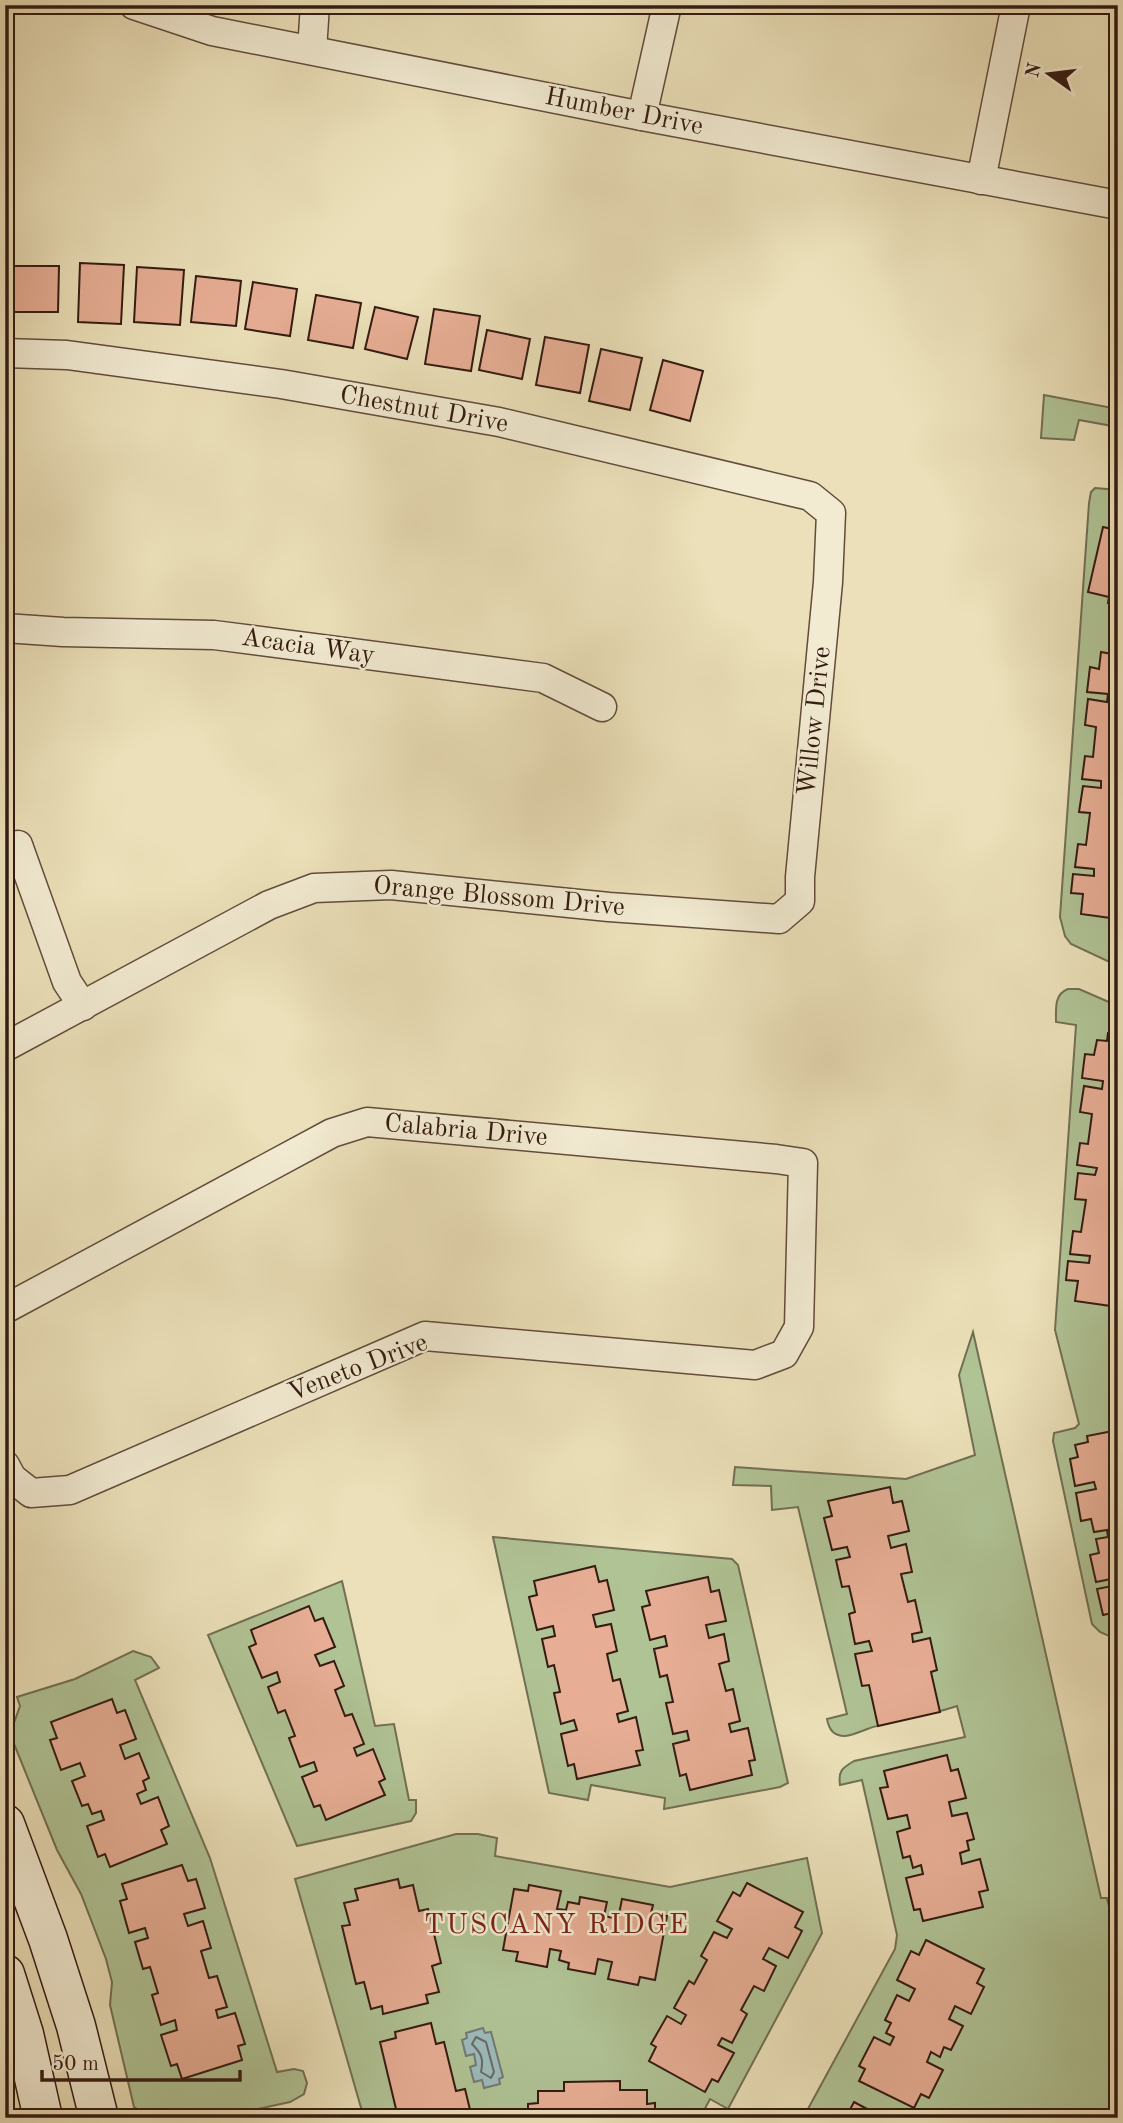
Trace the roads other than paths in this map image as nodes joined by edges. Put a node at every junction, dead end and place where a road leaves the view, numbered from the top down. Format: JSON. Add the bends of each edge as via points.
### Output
{"nodes":[{"id":1,"x":134,"y":5,"type":"edge"},
{"id":2,"x":316,"y":5,"type":"edge"},
{"id":3,"x":667,"y":5,"type":"edge"},
{"id":4,"x":1016,"y":5,"type":"edge"},
{"id":5,"x":312,"y":50,"type":"junction"},
{"id":6,"x":642,"y":116,"type":"junction"},
{"id":7,"x":981,"y":180,"type":"junction"},
{"id":8,"x":1118,"y":205,"type":"edge"},
{"id":9,"x":5,"y":354,"type":"edge"},
{"id":10,"x":831,"y":513,"type":"joint"},
{"id":11,"x":5,"y":628,"type":"edge"},
{"id":12,"x":602,"y":707,"type":"dead end"},
{"id":13,"x":18,"y":845,"type":"dead end"},
{"id":14,"x":779,"y":919,"type":"joint"},
{"id":15,"x":83,"y":1006,"type":"junction"},
{"id":16,"x":5,"y":1047,"type":"edge"},
{"id":17,"x":5,"y":1309,"type":"edge"},
{"id":18,"x":784,"y":1354,"type":"joint"},
{"id":19,"x":5,"y":1465,"type":"edge"},
{"id":20,"x":5,"y":1824,"type":"edge"},
{"id":21,"x":5,"y":1974,"type":"edge"},
{"id":22,"x":43,"y":2118,"type":"edge"},
{"id":23,"x":99,"y":2118,"type":"edge"}],
"edges":[{"from":1,"to":5,"type":"street","name":"Humber Drive","via":[[212,31]]},
{"from":2,"to":5,"type":"street"},
{"from":3,"to":6,"type":"street"},
{"from":4,"to":7,"type":"street"},
{"from":5,"to":6,"type":"street","name":"Humber Drive"},
{"from":6,"to":7,"type":"street","name":"Humber Drive"},
{"from":7,"to":8,"type":"street","name":"Humber Drive"},
{"from":9,"to":10,"type":"street","name":"Chestnut Drive","via":[[67,355],[281,384],[499,422],[810,496]]},
{"from":10,"to":14,"type":"street","name":"Willow Drive","via":[[800,901]]},
{"from":11,"to":12,"type":"street","name":"Acacia Way","via":[[214,635],[542,678]]},
{"from":13,"to":15,"type":"street","via":[[67,982]]},
{"from":14,"to":15,"type":"street","name":"Orange Blossom Drive","via":[[391,885],[314,888],[269,905]]},
{"from":15,"to":16,"type":"street","name":"Orange Blossom Drive"},
{"from":17,"to":18,"type":"street","name":"Calabria Drive","via":[[332,1133],[367,1122],[803,1163],[799,1327]]},
{"from":18,"to":19,"type":"street","name":"Veneto Drive","via":[[755,1366],[425,1336],[70,1490],[31,1493],[12,1478]]},
{"from":20,"to":23,"type":"main road","via":[[76,2026]]},
{"from":21,"to":22,"type":"main road"}]}
